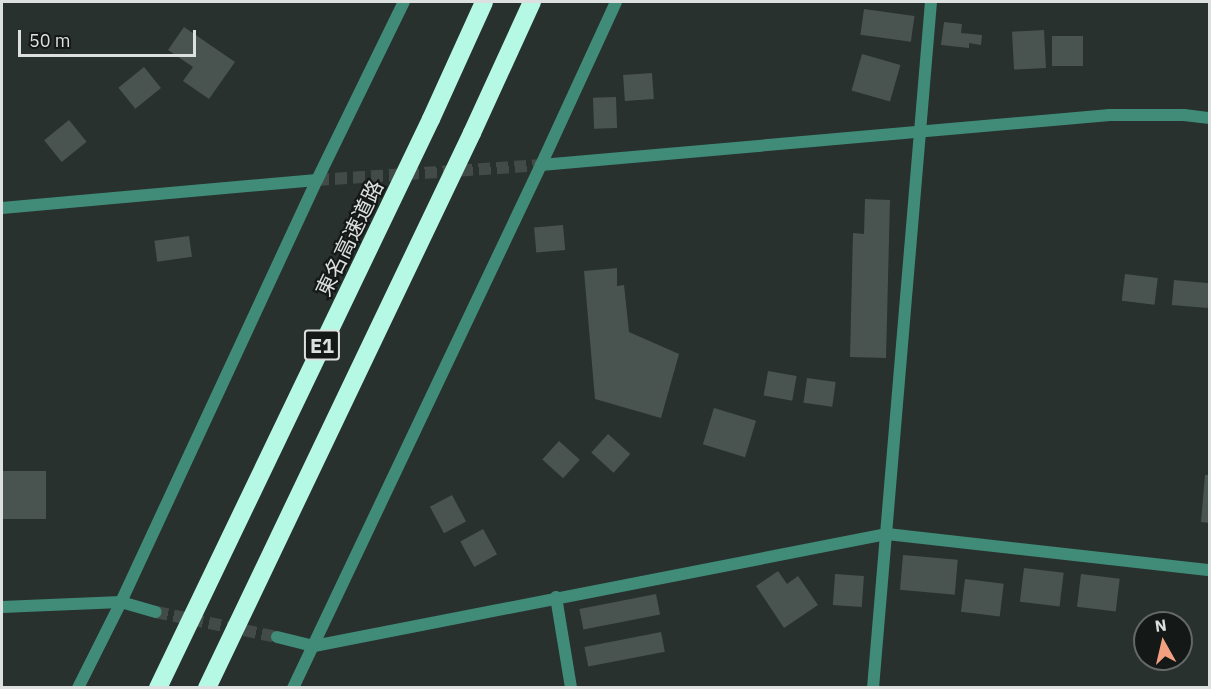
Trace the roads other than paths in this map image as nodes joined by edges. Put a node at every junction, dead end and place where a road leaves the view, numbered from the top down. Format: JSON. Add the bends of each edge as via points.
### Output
{"nodes":[{"id":1,"x":404,"y":2,"type":"edge"},
{"id":2,"x":484,"y":2,"type":"edge"},
{"id":3,"x":531,"y":2,"type":"edge"},
{"id":4,"x":616,"y":2,"type":"edge"},
{"id":5,"x":931,"y":2,"type":"edge"},
{"id":6,"x":1209,"y":118,"type":"edge"},
{"id":7,"x":921,"y":131,"type":"junction"},
{"id":8,"x":541,"y":165,"type":"junction"},
{"id":9,"x":317,"y":180,"type":"junction"},
{"id":10,"x":2,"y":208,"type":"edge"},
{"id":11,"x":887,"y":534,"type":"junction"},
{"id":12,"x":1209,"y":570,"type":"edge"},
{"id":13,"x":556,"y":597,"type":"junction"},
{"id":14,"x":121,"y":602,"type":"junction"},
{"id":15,"x":2,"y":607,"type":"edge"},
{"id":16,"x":156,"y":612,"type":"tunnel mouth"},
{"id":17,"x":277,"y":637,"type":"tunnel mouth"},
{"id":18,"x":314,"y":646,"type":"junction"},
{"id":19,"x":78,"y":687,"type":"edge"},
{"id":20,"x":158,"y":687,"type":"edge"},
{"id":21,"x":207,"y":687,"type":"edge"},
{"id":22,"x":293,"y":687,"type":"edge"},
{"id":23,"x":571,"y":687,"type":"edge"},
{"id":24,"x":873,"y":687,"type":"edge"}],
"edges":[{"from":1,"to":9,"type":"street"},
{"from":2,"to":20,"type":"highway","name":"東名高速道路","number":"E1"},
{"from":3,"to":21,"type":"highway","number":"E1"},
{"from":4,"to":8,"type":"street"},
{"from":5,"to":7,"type":"street"},
{"from":6,"to":7,"type":"street","via":[[1110,115]]},
{"from":7,"to":8,"type":"street"},
{"from":7,"to":11,"type":"street"},
{"from":8,"to":18,"type":"street"},
{"from":9,"to":10,"type":"street"},
{"from":9,"to":14,"type":"street"},
{"from":11,"to":12,"type":"street"},
{"from":11,"to":13,"type":"street"},
{"from":11,"to":24,"type":"street"},
{"from":13,"to":18,"type":"street"},
{"from":13,"to":23,"type":"street"},
{"from":14,"to":15,"type":"street"},
{"from":14,"to":16,"type":"street"},
{"from":14,"to":19,"type":"street"},
{"from":17,"to":18,"type":"street"},
{"from":18,"to":22,"type":"street"}]}
